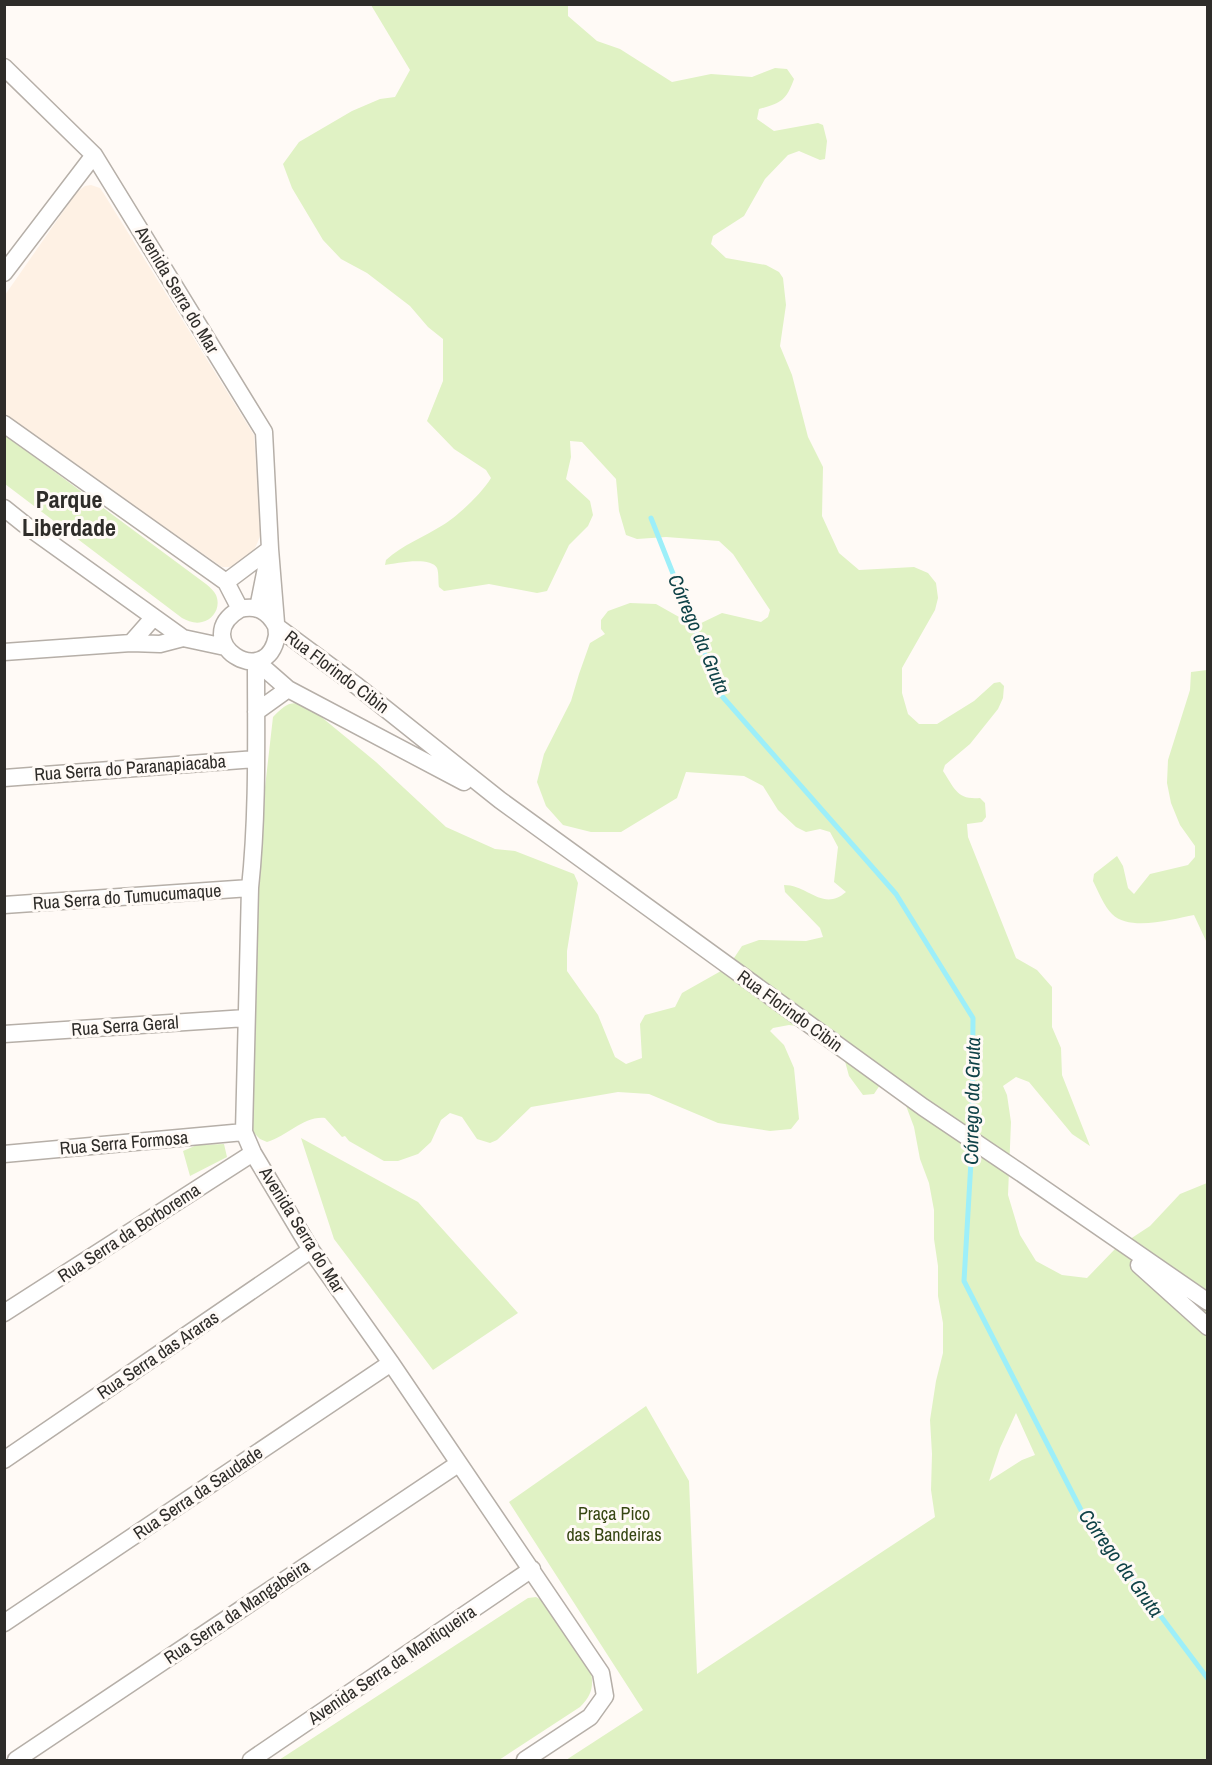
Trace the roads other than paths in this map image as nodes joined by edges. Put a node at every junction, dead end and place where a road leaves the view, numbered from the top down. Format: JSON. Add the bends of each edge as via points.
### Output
{"nodes":[{"id":1,"x":4,"y":67,"type":"edge"},
{"id":2,"x":94,"y":155,"type":"junction"},
{"id":3,"x":8,"y":262,"type":"edge"},
{"id":4,"x":4,"y":424,"type":"edge"},
{"id":5,"x":4,"y":508,"type":"edge"},
{"id":6,"x":24,"y":524,"type":"junction"},
{"id":7,"x":4,"y":525,"type":"edge"},
{"id":8,"x":270,"y":549,"type":"junction"},
{"id":9,"x":226,"y":582,"type":"junction"},
{"id":10,"x":258,"y":608,"type":"junction"},
{"id":11,"x":240,"y":609,"type":"junction"},
{"id":12,"x":153,"y":618,"type":"junction"},
{"id":13,"x":276,"y":626,"type":"junction"},
{"id":14,"x":183,"y":638,"type":"junction"},
{"id":15,"x":131,"y":643,"type":"junction"},
{"id":16,"x":225,"y":647,"type":"junction"},
{"id":17,"x":4,"y":652,"type":"edge"},
{"id":18,"x":256,"y":661,"type":"junction"},
{"id":19,"x":288,"y":689,"type":"junction"},
{"id":20,"x":256,"y":712,"type":"junction"},
{"id":21,"x":256,"y":759,"type":"junction"},
{"id":22,"x":4,"y":778,"type":"edge"},
{"id":23,"x":500,"y":800,"type":"junction"},
{"id":24,"x":250,"y":888,"type":"junction"},
{"id":25,"x":4,"y":905,"type":"edge"},
{"id":26,"x":246,"y":1018,"type":"junction"},
{"id":27,"x":4,"y":1034,"type":"edge"},
{"id":28,"x":244,"y":1132,"type":"junction"},
{"id":29,"x":253,"y":1153,"type":"junction"},
{"id":30,"x":4,"y":1154,"type":"edge"},
{"id":31,"x":1084,"y":1217,"type":"junction"},
{"id":32,"x":312,"y":1250,"type":"junction"},
{"id":33,"x":1208,"y":1302,"type":"edge"},
{"id":34,"x":4,"y":1313,"type":"edge"},
{"id":35,"x":1208,"y":1327,"type":"edge"},
{"id":36,"x":391,"y":1363,"type":"junction"},
{"id":37,"x":4,"y":1460,"type":"edge"},
{"id":38,"x":458,"y":1464,"type":"junction"},
{"id":39,"x":532,"y":1569,"type":"junction"},
{"id":40,"x":4,"y":1623,"type":"edge"},
{"id":41,"x":16,"y":1761,"type":"edge"},
{"id":42,"x":251,"y":1761,"type":"edge"},
{"id":43,"x":525,"y":1761,"type":"edge"}],
"edges":[{"from":1,"to":2,"type":"street","name":"Avenida Serra do Mar"},
{"from":2,"to":3,"type":"street"},
{"from":2,"to":8,"type":"street","name":"Avenida Serra do Mar","via":[[264,432]]},
{"from":4,"to":9,"type":"street"},
{"from":5,"to":6,"type":"street"},
{"from":6,"to":7,"type":"street"},
{"from":6,"to":12,"type":"street"},
{"from":8,"to":9,"type":"street"},
{"from":8,"to":10,"type":"street","name":"Avenida Serra do Mar"},
{"from":8,"to":13,"type":"street","name":"Avenida Serra do Mar"},
{"from":9,"to":11,"type":"street"},
{"from":10,"to":11,"type":"street"},
{"from":10,"to":13,"type":"street","name":"Rua Florindo Cibin"},
{"from":11,"to":16,"type":"street","via":[[226,621],[222,638]]},
{"from":12,"to":14,"type":"street"},
{"from":12,"to":15,"type":"street"},
{"from":13,"to":18,"type":"street","name":"Avenida Serra do Mar","via":[[276,644]]},
{"from":13,"to":23,"type":"street","name":"Rua Florindo Cibin"},
{"from":14,"to":15,"type":"street","via":[[160,644]]},
{"from":14,"to":16,"type":"street"},
{"from":15,"to":17,"type":"street"},
{"from":16,"to":18,"type":"street","via":[[238,660]]},
{"from":18,"to":19,"type":"street","name":"Rua Florindo Cibin"},
{"from":18,"to":20,"type":"street","name":"Avenida Serra do Mar"},
{"from":19,"to":20,"type":"street"},
{"from":19,"to":23,"type":"street","name":"Rua Florindo Cibin"},
{"from":20,"to":21,"type":"street","name":"Avenida Serra do Mar"},
{"from":21,"to":22,"type":"street","name":"Rua Serra do Paranapiacaba"},
{"from":21,"to":24,"type":"street","name":"Avenida Serra do Mar"},
{"from":23,"to":31,"type":"street","name":"Rua Florindo Cibin","via":[[923,1107]]},
{"from":24,"to":25,"type":"street","name":"Rua Serra do Tumucumaque"},
{"from":24,"to":26,"type":"street","name":"Avenida Serra do Mar"},
{"from":26,"to":27,"type":"street","name":"Rua Serra Geral"},
{"from":26,"to":28,"type":"street","name":"Avenida Serra do Mar"},
{"from":28,"to":29,"type":"street","name":"Avenida Serra do Mar"},
{"from":28,"to":30,"type":"street","name":"Rua Serra Formosa"},
{"from":29,"to":32,"type":"street","name":"Avenida Serra do Mar"},
{"from":29,"to":34,"type":"street","name":"Rua Serra da Borborema"},
{"from":31,"to":33,"type":"street","name":"Rua Florindo Cibin"},
{"from":31,"to":35,"type":"street","name":"Rua Florindo Cibin"},
{"from":32,"to":36,"type":"street","name":"Avenida Serra do Mar"},
{"from":32,"to":37,"type":"street","name":"Rua Serra das Araras"},
{"from":36,"to":38,"type":"street","name":"Avenida Serra do Mar"},
{"from":36,"to":40,"type":"street","name":"Rua Serra da Saudade"},
{"from":38,"to":39,"type":"street","name":"Avenida Serra do Mar"},
{"from":38,"to":41,"type":"street","name":"Rua Serra da Mangabeira"},
{"from":39,"to":42,"type":"street","name":"Avenida Serra da Mantiqueira"},
{"from":39,"to":43,"type":"street","name":"Avenida Serra do Mar","via":[[601,1673],[605,1696],[590,1717]]}]}
